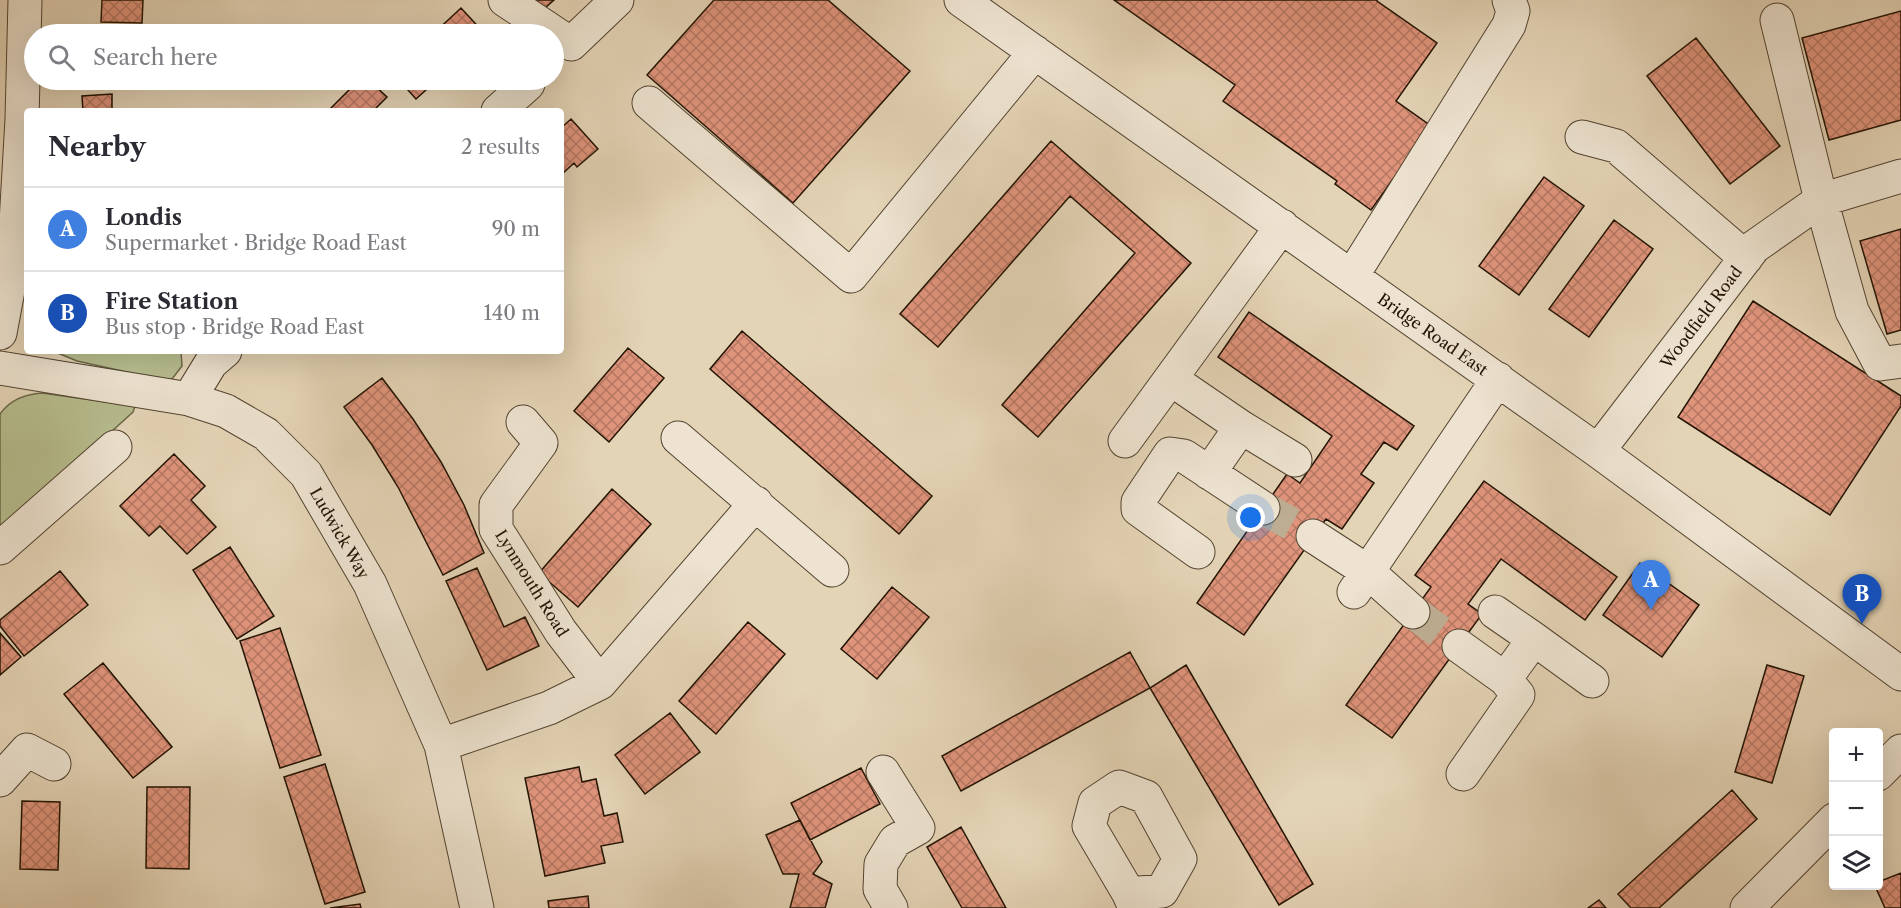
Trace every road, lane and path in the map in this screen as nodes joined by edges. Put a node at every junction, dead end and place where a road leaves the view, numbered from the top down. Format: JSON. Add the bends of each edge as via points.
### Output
{"nodes":[{"id":1,"x":26,"y":0,"type":"edge"},
{"id":2,"x":505,"y":0,"type":"edge"},
{"id":3,"x":617,"y":0,"type":"edge"},
{"id":4,"x":961,"y":0,"type":"edge"},
{"id":5,"x":1509,"y":0,"type":"edge"},
{"id":6,"x":1777,"y":20,"type":"dead end"},
{"id":7,"x":25,"y":24,"type":"edge"},
{"id":8,"x":542,"y":24,"type":"edge"},
{"id":9,"x":24,"y":38,"type":"joint"},
{"id":10,"x":564,"y":39,"type":"edge"},
{"id":11,"x":1035,"y":52,"type":"junction"},
{"id":12,"x":0,"y":64,"type":"edge"},
{"id":13,"x":521,"y":90,"type":"edge"},
{"id":14,"x":649,"y":103,"type":"dead end"},
{"id":15,"x":501,"y":108,"type":"edge"},
{"id":16,"x":11,"y":119,"type":"edge"},
{"id":17,"x":1582,"y":137,"type":"dead end"},
{"id":18,"x":1901,"y":176,"type":"edge"},
{"id":19,"x":1821,"y":200,"type":"junction"},
{"id":20,"x":1282,"y":226,"type":"junction"},
{"id":21,"x":1746,"y":258,"type":"junction"},
{"id":22,"x":1352,"y":276,"type":"junction"},
{"id":23,"x":0,"y":333,"type":"edge"},
{"id":24,"x":211,"y":355,"type":"edge"},
{"id":25,"x":1901,"y":361,"type":"edge"},
{"id":26,"x":0,"y":368,"type":"edge"},
{"id":27,"x":1498,"y":379,"type":"junction"},
{"id":28,"x":1184,"y":388,"type":"dead end"},
{"id":29,"x":189,"y":399,"type":"junction"},
{"id":30,"x":523,"y":422,"type":"dead end"},
{"id":31,"x":1240,"y":427,"type":"junction"},
{"id":32,"x":678,"y":438,"type":"dead end"},
{"id":33,"x":1125,"y":441,"type":"dead end"},
{"id":34,"x":115,"y":447,"type":"dead end"},
{"id":35,"x":1598,"y":451,"type":"junction"},
{"id":36,"x":1295,"y":460,"type":"dead end"},
{"id":37,"x":1209,"y":473,"type":"junction"},
{"id":38,"x":756,"y":503,"type":"junction"},
{"id":39,"x":1263,"y":508,"type":"tunnel mouth"},
{"id":40,"x":1313,"y":536,"type":"tunnel mouth"},
{"id":41,"x":0,"y":548,"type":"edge"},
{"id":42,"x":1198,"y":552,"type":"dead end"},
{"id":43,"x":832,"y":570,"type":"dead end"},
{"id":44,"x":1360,"y":582,"type":"junction"},
{"id":45,"x":1413,"y":612,"type":"tunnel mouth"},
{"id":46,"x":1495,"y":612,"type":"dead end"},
{"id":47,"x":1534,"y":639,"type":"junction"},
{"id":48,"x":1459,"y":646,"type":"tunnel mouth"},
{"id":49,"x":1901,"y":674,"type":"edge"},
{"id":50,"x":1506,"y":679,"type":"junction"},
{"id":51,"x":1592,"y":681,"type":"dead end"},
{"id":52,"x":600,"y":683,"type":"junction"},
{"id":53,"x":441,"y":745,"type":"junction"},
{"id":54,"x":1901,"y":751,"type":"edge"},
{"id":55,"x":54,"y":764,"type":"dead end"},
{"id":56,"x":1883,"y":769,"type":"edge"},
{"id":57,"x":883,"y":772,"type":"dead end"},
{"id":58,"x":1463,"y":774,"type":"dead end"},
{"id":59,"x":0,"y":780,"type":"edge"},
{"id":60,"x":1829,"y":824,"type":"edge"},
{"id":61,"x":477,"y":908,"type":"edge"},
{"id":62,"x":891,"y":908,"type":"edge"},
{"id":63,"x":1747,"y":908,"type":"edge"}],
"edges":[{"from":1,"to":7,"type":"street"},
{"from":2,"to":8,"type":"street"},
{"from":3,"to":10,"type":"street","via":[[572,44]]},
{"from":4,"to":11,"type":"street","name":"Bridge Road East"},
{"from":5,"to":22,"type":"street","via":[[1513,11],[1509,24]]},
{"from":6,"to":19,"type":"street"},
{"from":9,"to":12,"type":"street"},
{"from":9,"to":16,"type":"street"},
{"from":11,"to":14,"type":"street","via":[[850,276]]},
{"from":11,"to":20,"type":"street","name":"Bridge Road East"},
{"from":13,"to":15,"type":"street"},
{"from":16,"to":23,"type":"street","via":[[14,258]]},
{"from":17,"to":21,"type":"street","via":[[1616,146]]},
{"from":18,"to":19,"type":"street","name":"Woodfield Road"},
{"from":19,"to":21,"type":"street","name":"Woodfield Road","via":[[1754,247]]},
{"from":19,"to":25,"type":"street","via":[[1852,311],[1880,364]]},
{"from":20,"to":22,"type":"street","name":"Bridge Road East"},
{"from":20,"to":33,"type":"street"},
{"from":21,"to":35,"type":"street","name":"Woodfield Road"},
{"from":22,"to":27,"type":"street","name":"Bridge Road East"},
{"from":24,"to":29,"type":"street"},
{"from":26,"to":29,"type":"street","name":"Ludwick Way"},
{"from":27,"to":35,"type":"street","name":"Bridge Road East"},
{"from":27,"to":44,"type":"street"},
{"from":28,"to":31,"type":"street"},
{"from":29,"to":53,"type":"street","name":"Ludwick Way","via":[[226,411],[266,434],[306,474],[370,584]]},
{"from":30,"to":52,"type":"street","name":"Lynmouth Road","via":[[541,442],[496,505],[496,529],[561,632]]},
{"from":31,"to":36,"type":"street"},
{"from":31,"to":37,"type":"street"},
{"from":32,"to":38,"type":"street"},
{"from":34,"to":41,"type":"street"},
{"from":35,"to":49,"type":"street","name":"Bridge Road East"},
{"from":37,"to":39,"type":"street"},
{"from":37,"to":42,"type":"street","via":[[1184,456],[1170,454],[1138,502],[1138,509]]},
{"from":38,"to":43,"type":"street"},
{"from":38,"to":52,"type":"street"},
{"from":40,"to":44,"type":"street"},
{"from":44,"to":45,"type":"street"},
{"from":46,"to":47,"type":"street"},
{"from":47,"to":50,"type":"street"},
{"from":47,"to":51,"type":"street"},
{"from":48,"to":50,"type":"street"},
{"from":50,"to":58,"type":"street","via":[[1517,698]]},
{"from":52,"to":53,"type":"street","via":[[549,708]]},
{"from":53,"to":61,"type":"street","name":"Ludwick Way"},
{"from":54,"to":56,"type":"street"},
{"from":55,"to":59,"type":"street","via":[[27,750]]},
{"from":57,"to":62,"type":"street","via":[[918,828],[895,841],[881,864],[880,889]]},
{"from":60,"to":63,"type":"street"}]}
